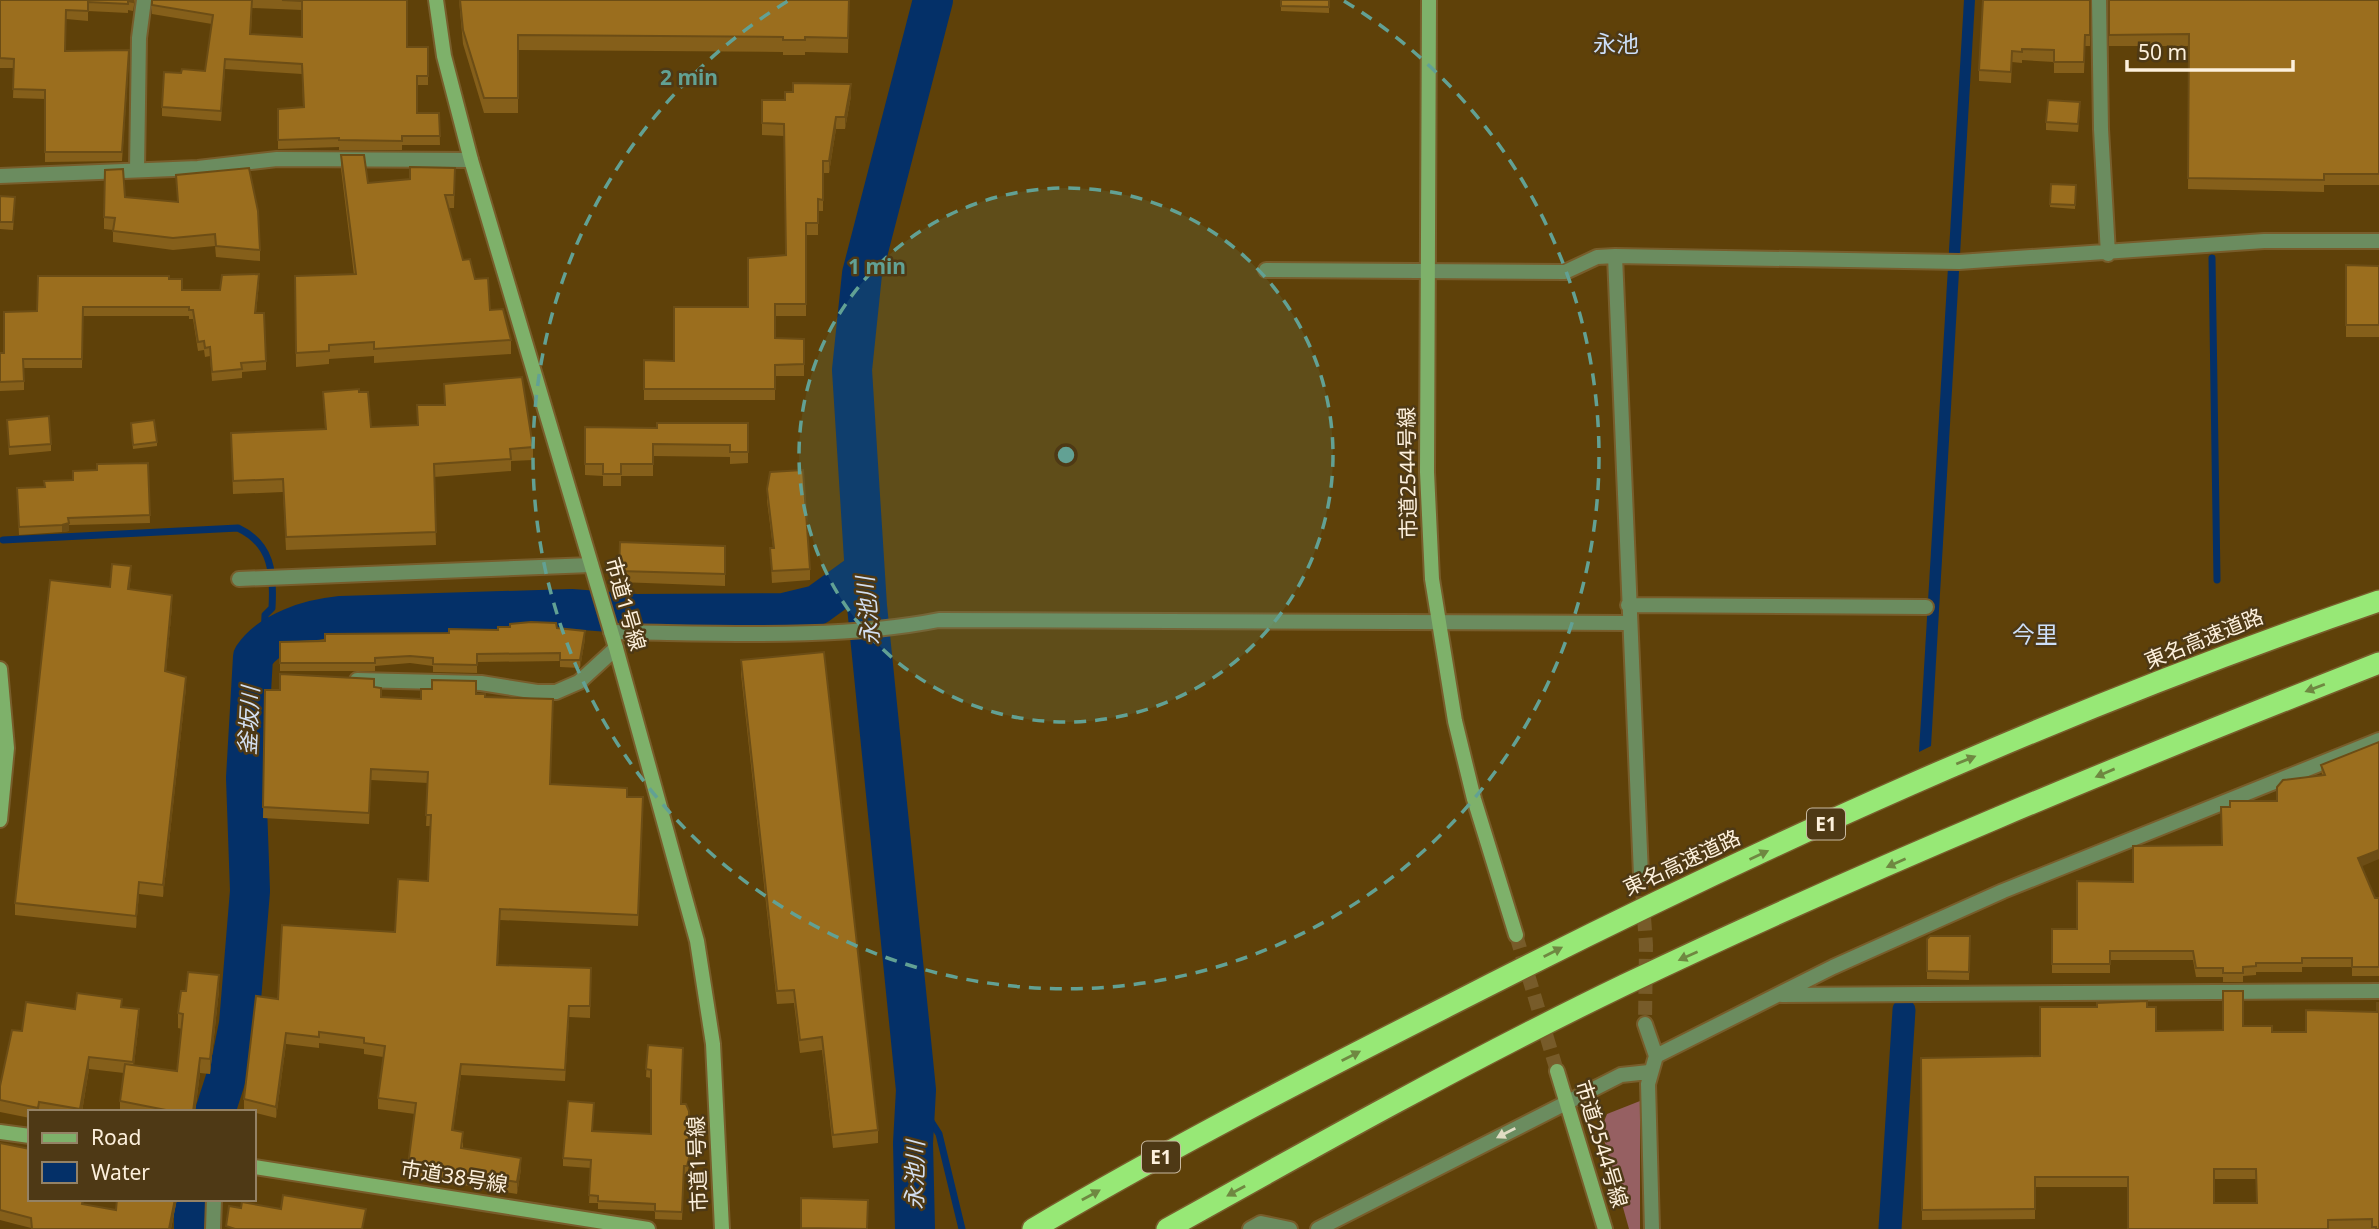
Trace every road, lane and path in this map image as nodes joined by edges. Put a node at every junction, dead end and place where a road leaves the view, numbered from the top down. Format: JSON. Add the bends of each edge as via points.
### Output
{"nodes":[{"id":1,"x":144,"y":0,"type":"edge"},
{"id":2,"x":436,"y":0,"type":"edge"},
{"id":3,"x":1429,"y":0,"type":"edge"},
{"id":4,"x":2099,"y":0,"type":"edge"},
{"id":5,"x":471,"y":160,"type":"junction"},
{"id":6,"x":137,"y":169,"type":"junction"},
{"id":7,"x":0,"y":176,"type":"edge"},
{"id":8,"x":2379,"y":242,"type":"edge"},
{"id":9,"x":2108,"y":254,"type":"junction"},
{"id":10,"x":1615,"y":256,"type":"junction"},
{"id":11,"x":1266,"y":270,"type":"dead end"},
{"id":12,"x":1427,"y":270,"type":"junction"},
{"id":13,"x":591,"y":565,"type":"junction"},
{"id":14,"x":239,"y":579,"type":"dead end"},
{"id":15,"x":2379,"y":601,"type":"edge"},
{"id":16,"x":1628,"y":605,"type":"junction"},
{"id":17,"x":1926,"y":607,"type":"dead end"},
{"id":18,"x":1437,"y":622,"type":"junction"},
{"id":19,"x":1629,"y":623,"type":"junction"},
{"id":20,"x":610,"y":627,"type":"junction"},
{"id":21,"x":616,"y":648,"type":"junction"},
{"id":22,"x":2379,"y":663,"type":"edge"},
{"id":23,"x":0,"y":668,"type":"edge"},
{"id":24,"x":342,"y":679,"type":"edge"},
{"id":25,"x":2379,"y":740,"type":"edge"},
{"id":26,"x":0,"y":820,"type":"edge"},
{"id":27,"x":1641,"y":875,"type":"tunnel mouth"},
{"id":28,"x":1516,"y":935,"type":"tunnel mouth"},
{"id":29,"x":2379,"y":990,"type":"edge"},
{"id":30,"x":1776,"y":995,"type":"junction"},
{"id":31,"x":1645,"y":1024,"type":"tunnel mouth"},
{"id":32,"x":1656,"y":1056,"type":"junction"},
{"id":33,"x":1557,"y":1071,"type":"tunnel mouth"},
{"id":34,"x":1649,"y":1072,"type":"junction"},
{"id":35,"x":1567,"y":1103,"type":"junction"},
{"id":36,"x":0,"y":1132,"type":"edge"},
{"id":37,"x":28,"y":1136,"type":"edge"},
{"id":38,"x":256,"y":1167,"type":"edge"},
{"id":39,"x":214,"y":1201,"type":"edge"},
{"id":40,"x":1256,"y":1226,"type":"edge"},
{"id":41,"x":213,"y":1229,"type":"edge"},
{"id":42,"x":648,"y":1229,"type":"edge"},
{"id":43,"x":722,"y":1229,"type":"edge"},
{"id":44,"x":1032,"y":1229,"type":"edge"},
{"id":45,"x":1167,"y":1229,"type":"edge"},
{"id":46,"x":1290,"y":1229,"type":"edge"},
{"id":47,"x":1318,"y":1229,"type":"edge"},
{"id":48,"x":1605,"y":1229,"type":"edge"},
{"id":49,"x":1652,"y":1229,"type":"edge"}],
"edges":[{"from":1,"to":6,"type":"street"},
{"from":2,"to":5,"type":"street","name":"市道1号線","via":[[447,67]]},
{"from":3,"to":12,"type":"street","name":"市道2544号線"},
{"from":4,"to":9,"type":"street"},
{"from":5,"to":6,"type":"street","via":[[277,159]]},
{"from":5,"to":13,"type":"street","name":"市道1号線"},
{"from":6,"to":7,"type":"street"},
{"from":8,"to":9,"type":"street","via":[[2264,241]]},
{"from":9,"to":10,"type":"street","via":[[1954,262]]},
{"from":10,"to":12,"type":"street","via":[[1597,257],[1565,272]]},
{"from":10,"to":16,"type":"street"},
{"from":11,"to":12,"type":"street"},
{"from":12,"to":18,"type":"street","name":"市道2544号線","via":[[1428,513]]},
{"from":13,"to":14,"type":"street"},
{"from":13,"to":20,"type":"street","name":"市道1号線"},
{"from":44,"to":15,"type":"highway","name":"東名高速道路","number":"E1","one_way":true,"via":[[1290,1087],[1604,926],[1952,766],[2283,634]]},
{"from":16,"to":17,"type":"street"},
{"from":16,"to":19,"type":"street"},
{"from":18,"to":19,"type":"street"},
{"from":18,"to":20,"type":"street","via":[[939,620],[839,631]]},
{"from":18,"to":28,"type":"street","name":"市道2544号線","via":[[1474,799]]},
{"from":19,"to":27,"type":"street"},
{"from":20,"to":21,"type":"street","name":"市道1号線"},
{"from":21,"to":24,"type":"street","via":[[579,682],[556,692],[481,683]]},
{"from":21,"to":43,"type":"street","name":"市道1号線","via":[[701,964],[713,1044]]},
{"from":22,"to":45,"type":"highway","one_way":true,"via":[[2109,771],[1624,985]]},
{"from":23,"to":26,"type":"street","via":[[7,747]]},
{"from":25,"to":30,"type":"street","via":[[2003,891]]},
{"from":29,"to":30,"type":"street"},
{"from":30,"to":32,"type":"street"},
{"from":31,"to":32,"type":"street"},
{"from":32,"to":34,"type":"street"},
{"from":33,"to":35,"type":"street","name":"市道2544号線"},
{"from":34,"to":35,"type":"street","via":[[1621,1075]]},
{"from":34,"to":49,"type":"street"},
{"from":35,"to":47,"type":"street","one_way":true},
{"from":35,"to":48,"type":"street","name":"市道2544号線"},
{"from":36,"to":37,"type":"street"},
{"from":38,"to":42,"type":"street","name":"市道38号線"},
{"from":39,"to":41,"type":"street"},
{"from":40,"to":46,"type":"street"}]}
